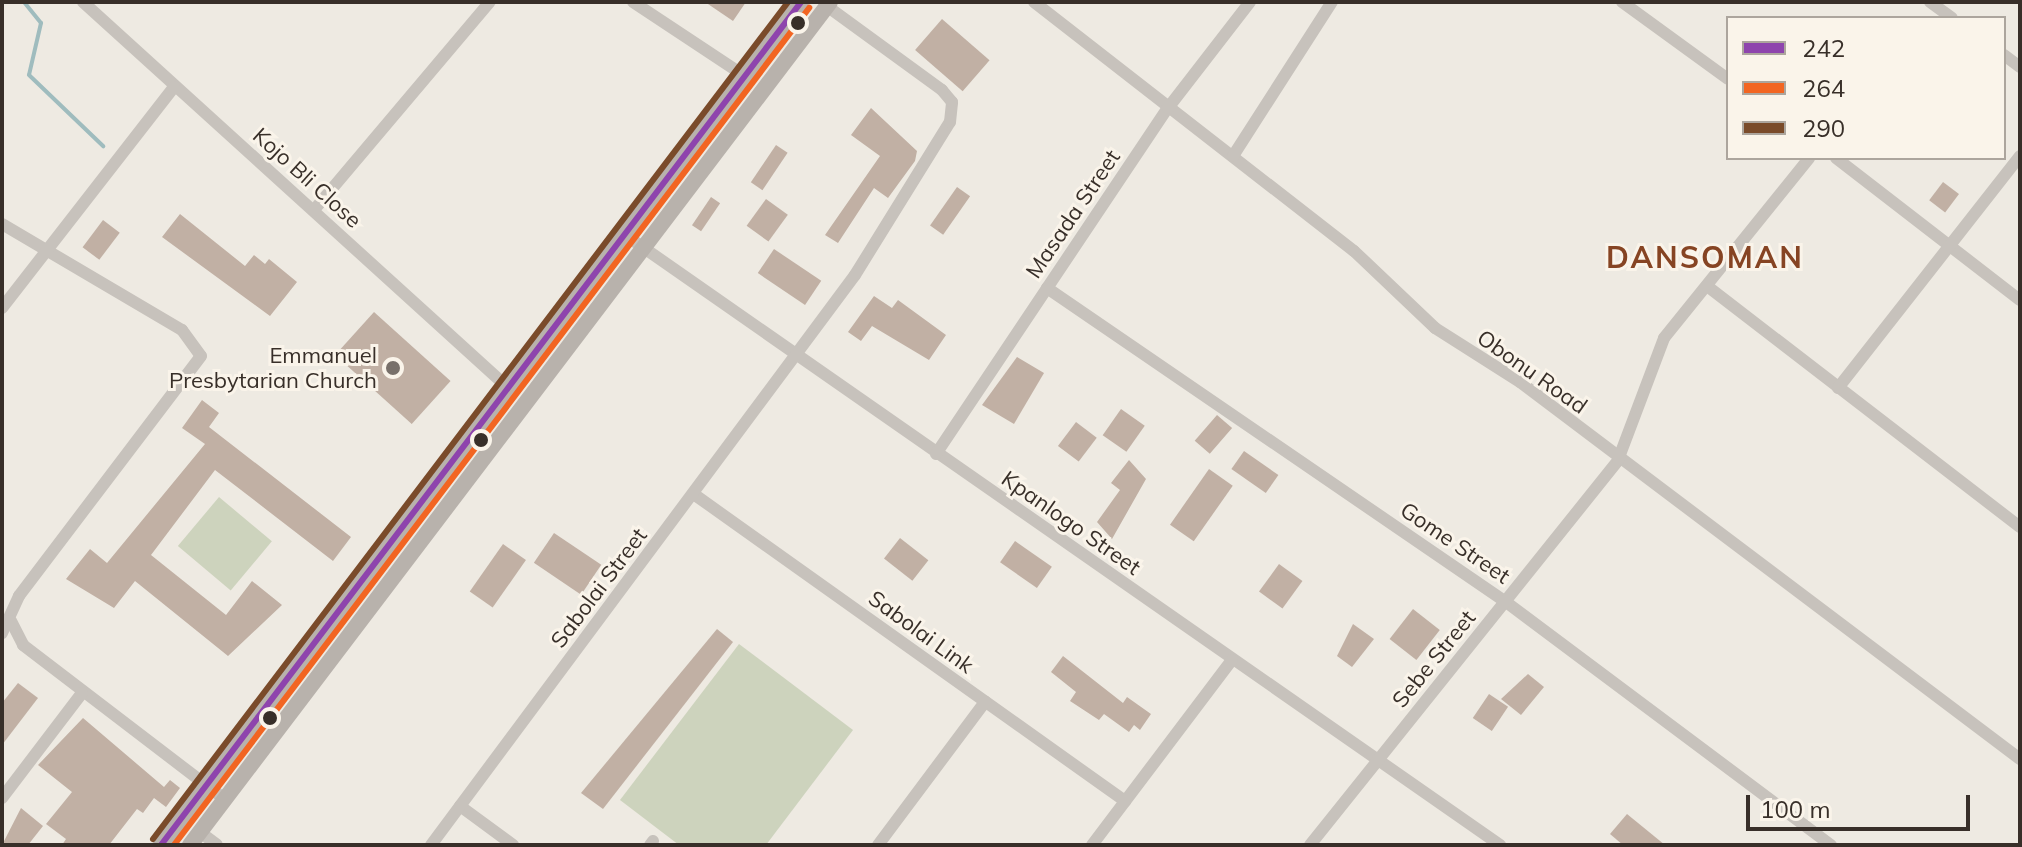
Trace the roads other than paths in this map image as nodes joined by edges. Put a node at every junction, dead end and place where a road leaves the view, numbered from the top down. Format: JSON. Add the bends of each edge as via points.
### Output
{"nodes":[{"id":1,"x":83,"y":2,"type":"edge"},
{"id":2,"x":490,"y":2,"type":"edge"},
{"id":3,"x":633,"y":2,"type":"edge"},
{"id":4,"x":801,"y":2,"type":"edge"},
{"id":5,"x":1034,"y":2,"type":"edge"},
{"id":6,"x":1250,"y":2,"type":"edge"},
{"id":7,"x":1332,"y":2,"type":"edge"},
{"id":8,"x":1622,"y":2,"type":"edge"},
{"id":9,"x":1930,"y":2,"type":"edge"},
{"id":10,"x":828,"y":4,"type":"edge"},
{"id":11,"x":1949,"y":16,"type":"edge"},
{"id":12,"x":745,"y":76,"type":"junction"},
{"id":13,"x":1726,"y":78,"type":"edge"},
{"id":14,"x":174,"y":87,"type":"junction"},
{"id":15,"x":1168,"y":108,"type":"junction"},
{"id":16,"x":1233,"y":156,"type":"junction"},
{"id":17,"x":2020,"y":156,"type":"edge"},
{"id":18,"x":1807,"y":160,"type":"edge"},
{"id":19,"x":1839,"y":160,"type":"edge"},
{"id":20,"x":314,"y":210,"type":"junction"},
{"id":21,"x":2,"y":224,"type":"edge"},
{"id":22,"x":621,"y":232,"type":"junction"},
{"id":23,"x":1949,"y":246,"type":"junction"},
{"id":24,"x":641,"y":249,"type":"junction"},
{"id":25,"x":49,"y":254,"type":"junction"},
{"id":26,"x":1707,"y":286,"type":"junction"},
{"id":27,"x":1047,"y":288,"type":"junction"},
{"id":28,"x":2020,"y":300,"type":"edge"},
{"id":29,"x":2,"y":308,"type":"edge"},
{"id":30,"x":798,"y":354,"type":"junction"},
{"id":31,"x":504,"y":384,"type":"junction"},
{"id":32,"x":1838,"y":388,"type":"junction"},
{"id":33,"x":936,"y":454,"type":"junction"},
{"id":34,"x":1618,"y":460,"type":"junction"},
{"id":35,"x":695,"y":495,"type":"junction"},
{"id":36,"x":2020,"y":527,"type":"edge"},
{"id":37,"x":1506,"y":602,"type":"junction"},
{"id":38,"x":11,"y":621,"type":"junction"},
{"id":39,"x":2,"y":633,"type":"edge"},
{"id":40,"x":1232,"y":660,"type":"junction"},
{"id":41,"x":82,"y":693,"type":"junction"},
{"id":42,"x":985,"y":702,"type":"junction"},
{"id":43,"x":2020,"y":759,"type":"edge"},
{"id":44,"x":1378,"y":761,"type":"junction"},
{"id":45,"x":206,"y":786,"type":"junction"},
{"id":46,"x":2,"y":798,"type":"edge"},
{"id":47,"x":226,"y":800,"type":"junction"},
{"id":48,"x":1125,"y":801,"type":"junction"},
{"id":49,"x":460,"y":806,"type":"junction"},
{"id":50,"x":195,"y":838,"type":"edge"},
{"id":51,"x":161,"y":845,"type":"edge"},
{"id":52,"x":217,"y":845,"type":"edge"},
{"id":53,"x":431,"y":845,"type":"edge"},
{"id":54,"x":513,"y":845,"type":"edge"},
{"id":55,"x":878,"y":845,"type":"edge"},
{"id":56,"x":1092,"y":845,"type":"edge"},
{"id":57,"x":1310,"y":845,"type":"edge"},
{"id":58,"x":1500,"y":845,"type":"edge"},
{"id":59,"x":1831,"y":845,"type":"edge"}],
"edges":[{"from":1,"to":14,"type":"street","name":"Kojo Bli Close"},
{"from":2,"to":20,"type":"street"},
{"from":3,"to":12,"type":"street"},
{"from":4,"to":12,"type":"main road"},
{"from":5,"to":15,"type":"street","name":"Obonu Road"},
{"from":6,"to":15,"type":"street","name":"Masada Street"},
{"from":7,"to":16,"type":"street"},
{"from":8,"to":13,"type":"street"},
{"from":9,"to":11,"type":"street"},
{"from":10,"to":24,"type":"main road"},
{"from":10,"to":30,"type":"street","name":"Sabolai Street","via":[[942,90],[954,112]]},
{"from":12,"to":22,"type":"main road"},
{"from":14,"to":20,"type":"street","name":"Kojo Bli Close"},
{"from":14,"to":25,"type":"street"},
{"from":15,"to":16,"type":"street","name":"Obonu Road"},
{"from":15,"to":27,"type":"street","name":"Masada Street"},
{"from":16,"to":34,"type":"street","name":"Obonu Road","via":[[1354,251],[1435,328],[1520,382]]},
{"from":17,"to":23,"type":"street"},
{"from":18,"to":26,"type":"street"},
{"from":19,"to":23,"type":"street"},
{"from":20,"to":31,"type":"street","name":"Kojo Bli Close"},
{"from":21,"to":25,"type":"street"},
{"from":22,"to":24,"type":"street","name":"Kpanlogo Street"},
{"from":22,"to":31,"type":"main road"},
{"from":23,"to":28,"type":"street"},
{"from":23,"to":32,"type":"street"},
{"from":24,"to":30,"type":"street","name":"Kpanlogo Street"},
{"from":24,"to":47,"type":"main road"},
{"from":25,"to":29,"type":"street"},
{"from":25,"to":38,"type":"street","via":[[198,343],[196,368],[19,596]]},
{"from":26,"to":32,"type":"street"},
{"from":26,"to":34,"type":"street","via":[[1645,375]]},
{"from":27,"to":33,"type":"street","name":"Masada Street"},
{"from":27,"to":37,"type":"street","name":"Gome Street"},
{"from":30,"to":33,"type":"street","name":"Kpanlogo Street"},
{"from":30,"to":35,"type":"street","name":"Sabolai Street"},
{"from":31,"to":45,"type":"main road"},
{"from":32,"to":36,"type":"street"},
{"from":33,"to":40,"type":"street","name":"Kpanlogo Street"},
{"from":34,"to":37,"type":"street","name":"Sebe Street"},
{"from":34,"to":43,"type":"street","name":"Obonu Road"},
{"from":35,"to":42,"type":"street","name":"Sabolai Link"},
{"from":35,"to":49,"type":"street","name":"Sabolai Street"},
{"from":37,"to":44,"type":"street","name":"Sebe Street"},
{"from":37,"to":59,"type":"street","name":"Gome Street"},
{"from":38,"to":39,"type":"street"},
{"from":38,"to":41,"type":"street","via":[[23,645]]},
{"from":40,"to":44,"type":"street","name":"Kpanlogo Street"},
{"from":40,"to":48,"type":"street"},
{"from":41,"to":45,"type":"street"},
{"from":41,"to":46,"type":"street"},
{"from":42,"to":48,"type":"street","name":"Sabolai Link"},
{"from":42,"to":55,"type":"street"},
{"from":44,"to":57,"type":"street","name":"Sebe Street"},
{"from":44,"to":58,"type":"street","name":"Kpanlogo Street"},
{"from":45,"to":47,"type":"street"},
{"from":45,"to":51,"type":"main road"},
{"from":47,"to":50,"type":"main road"},
{"from":48,"to":56,"type":"street"},
{"from":49,"to":53,"type":"street","name":"Sabolai Street"},
{"from":49,"to":54,"type":"street"},
{"from":50,"to":52,"type":"street"}]}
